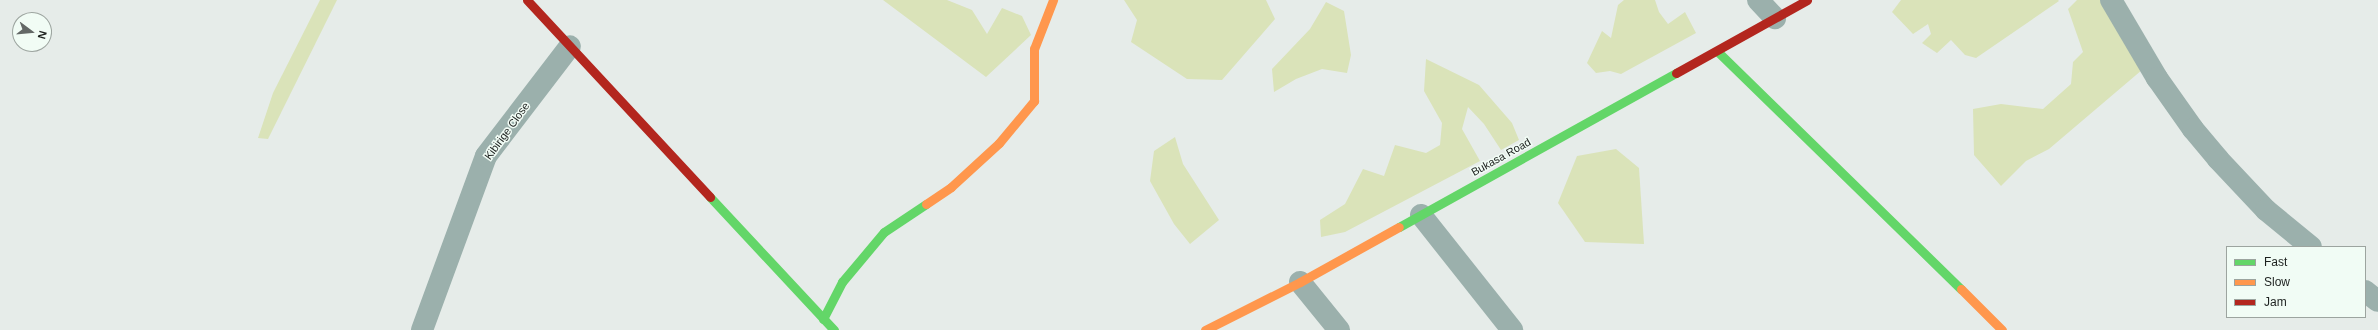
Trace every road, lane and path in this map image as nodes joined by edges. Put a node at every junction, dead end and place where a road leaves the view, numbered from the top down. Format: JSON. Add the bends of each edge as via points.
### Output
{"nodes":[{"id":1,"x":527,"y":0,"type":"edge"},
{"id":2,"x":1053,"y":0,"type":"edge"},
{"id":3,"x":1758,"y":0,"type":"edge"},
{"id":4,"x":1807,"y":0,"type":"edge"},
{"id":5,"x":2111,"y":0,"type":"edge"},
{"id":6,"x":1775,"y":18,"type":"junction"},
{"id":7,"x":570,"y":46,"type":"junction"},
{"id":8,"x":1717,"y":51,"type":"junction"},
{"id":9,"x":1421,"y":215,"type":"junction"},
{"id":10,"x":2310,"y":246,"type":"edge"},
{"id":11,"x":1300,"y":282,"type":"junction"},
{"id":12,"x":2366,"y":292,"type":"edge"},
{"id":13,"x":2378,"y":301,"type":"edge"},
{"id":14,"x":823,"y":319,"type":"junction"},
{"id":15,"x":422,"y":330,"type":"edge"},
{"id":16,"x":834,"y":330,"type":"edge"},
{"id":17,"x":1205,"y":330,"type":"edge"},
{"id":18,"x":1339,"y":330,"type":"edge"},
{"id":19,"x":1512,"y":330,"type":"edge"},
{"id":20,"x":2002,"y":330,"type":"edge"}],
"edges":[{"from":1,"to":7,"type":"street"},
{"from":2,"to":14,"type":"street","via":[[1034,49],[1034,101],[999,143],[951,187],[884,232],[842,282]]},
{"from":3,"to":6,"type":"street"},
{"from":4,"to":6,"type":"street","name":"Bukasa Road"},
{"from":5,"to":10,"type":"street","via":[[2157,78],[2193,129],[2266,210]]},
{"from":6,"to":8,"type":"street","name":"Bukasa Road"},
{"from":7,"to":14,"type":"street"},
{"from":7,"to":15,"type":"street","name":"Kibirige Close","via":[[486,156]]},
{"from":8,"to":9,"type":"street","name":"Bukasa Road"},
{"from":8,"to":20,"type":"street"},
{"from":9,"to":11,"type":"street","name":"Bukasa Road"},
{"from":9,"to":19,"type":"street"},
{"from":11,"to":17,"type":"street","name":"Bukasa Road"},
{"from":11,"to":18,"type":"street"},
{"from":12,"to":13,"type":"street"},
{"from":14,"to":16,"type":"street"}]}
